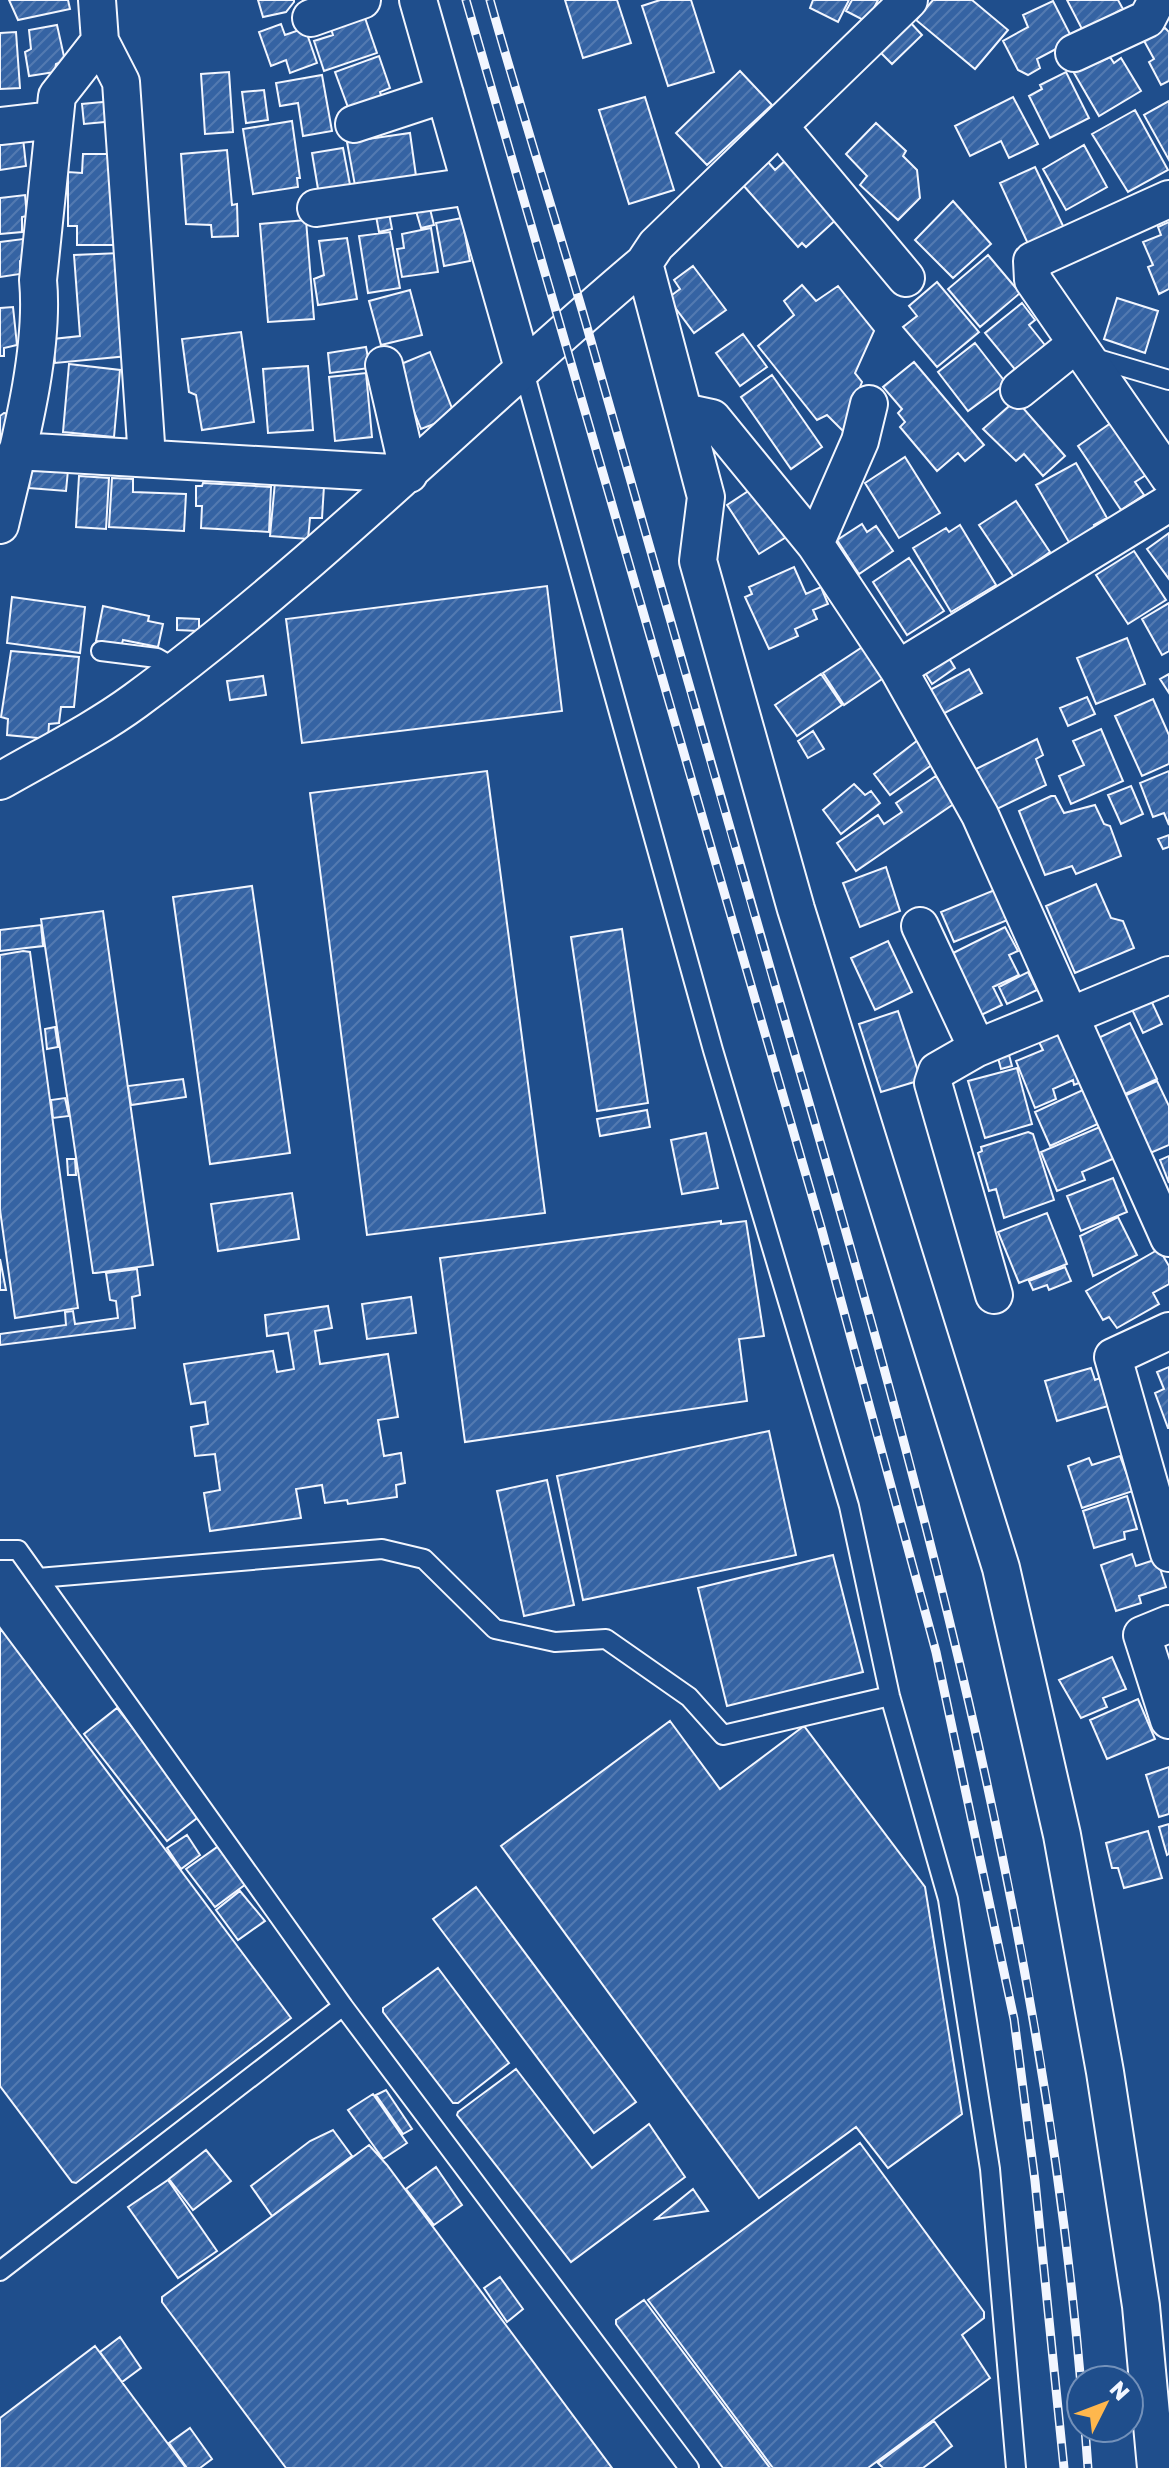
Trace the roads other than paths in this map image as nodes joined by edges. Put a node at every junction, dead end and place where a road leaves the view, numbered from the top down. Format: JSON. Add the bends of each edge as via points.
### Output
{"nodes":[{"id":1,"x":97,"y":0,"type":"edge"},
{"id":2,"x":362,"y":0,"type":"edge"},
{"id":3,"x":418,"y":0,"type":"edge"},
{"id":4,"x":909,"y":0,"type":"edge"},
{"id":5,"x":1157,"y":0,"type":"edge"},
{"id":6,"x":311,"y":18,"type":"dead end"},
{"id":7,"x":100,"y":41,"type":"junction"},
{"id":8,"x":1074,"y":53,"type":"dead end"},
{"id":9,"x":445,"y":94,"type":"junction"},
{"id":10,"x":54,"y":120,"type":"junction"},
{"id":11,"x":354,"y":124,"type":"dead end"},
{"id":12,"x":0,"y":126,"type":"edge"},
{"id":13,"x":779,"y":126,"type":"junction"},
{"id":14,"x":471,"y":186,"type":"junction"},
{"id":15,"x":1169,"y":199,"type":"edge"},
{"id":16,"x":316,"y":208,"type":"dead end"},
{"id":17,"x":644,"y":263,"type":"junction"},
{"id":18,"x":906,"y":278,"type":"dead end"},
{"id":19,"x":1080,"y":350,"type":"junction"},
{"id":20,"x":384,"y":365,"type":"dead end"},
{"id":21,"x":523,"y":368,"type":"junction"},
{"id":22,"x":1169,"y":380,"type":"edge"},
{"id":23,"x":1019,"y":390,"type":"dead end"},
{"id":24,"x":869,"y":404,"type":"dead end"},
{"id":25,"x":684,"y":412,"type":"junction"},
{"id":26,"x":17,"y":451,"type":"junction"},
{"id":27,"x":147,"y":458,"type":"junction"},
{"id":28,"x":409,"y":474,"type":"junction"},
{"id":29,"x":1169,"y":477,"type":"edge"},
{"id":30,"x":1169,"y":503,"type":"edge"},
{"id":31,"x":0,"y":525,"type":"edge"},
{"id":32,"x":815,"y":544,"type":"junction"},
{"id":33,"x":101,"y":651,"type":"dead end"},
{"id":34,"x":176,"y":669,"type":"junction"},
{"id":35,"x":898,"y":669,"type":"junction"},
{"id":36,"x":0,"y":781,"type":"edge"},
{"id":37,"x":920,"y":926,"type":"dead end"},
{"id":38,"x":1169,"y":975,"type":"edge"},
{"id":39,"x":1068,"y":1013,"type":"junction"},
{"id":40,"x":977,"y":1048,"type":"junction"},
{"id":41,"x":1169,"y":1238,"type":"edge"},
{"id":42,"x":994,"y":1295,"type":"dead end"},
{"id":43,"x":1169,"y":1331,"type":"edge"},
{"id":44,"x":0,"y":1550,"type":"edge"},
{"id":45,"x":1169,"y":1553,"type":"edge"},
{"id":46,"x":38,"y":1578,"type":"junction"},
{"id":47,"x":1169,"y":1624,"type":"edge"},
{"id":48,"x":890,"y":1696,"type":"junction"},
{"id":49,"x":1169,"y":1720,"type":"edge"},
{"id":50,"x":343,"y":2006,"type":"junction"},
{"id":51,"x":0,"y":2271,"type":"edge"},
{"id":52,"x":689,"y":2468,"type":"edge"},
{"id":53,"x":1016,"y":2468,"type":"edge"},
{"id":54,"x":1156,"y":2468,"type":"edge"}],
"edges":[{"from":1,"to":7,"type":"street"},
{"from":2,"to":6,"type":"street"},
{"from":3,"to":9,"type":"street"},
{"from":4,"to":13,"type":"street"},
{"from":5,"to":8,"type":"street","via":[[1147,19]]},
{"from":7,"to":10,"type":"street","via":[[57,96]]},
{"from":7,"to":27,"type":"street","via":[[121,82]]},
{"from":9,"to":11,"type":"street"},
{"from":9,"to":14,"type":"street"},
{"from":10,"to":12,"type":"street"},
{"from":10,"to":26,"type":"street","via":[[38,280],[41,310]]},
{"from":13,"to":17,"type":"street","via":[[656,245]]},
{"from":13,"to":18,"type":"street"},
{"from":14,"to":16,"type":"street"},
{"from":14,"to":21,"type":"street"},
{"from":15,"to":19,"type":"street","via":[[1032,261],[1033,280]]},
{"from":17,"to":21,"type":"street"},
{"from":17,"to":25,"type":"street"},
{"from":19,"to":22,"type":"lane"},
{"from":19,"to":23,"type":"street"},
{"from":19,"to":29,"type":"street"},
{"from":20,"to":28,"type":"street"},
{"from":21,"to":28,"type":"street"},
{"from":21,"to":48,"type":"lane","via":[[713,1050],[849,1506]]},
{"from":24,"to":32,"type":"street","via":[[860,441]]},
{"from":25,"to":32,"type":"street","via":[[712,418]]},
{"from":25,"to":54,"type":"street","via":[[706,497],[698,561],[796,909],[1001,1568],[1062,1835],[1105,2072],[1141,2306]]},
{"from":26,"to":27,"type":"street"},
{"from":26,"to":31,"type":"street"},
{"from":27,"to":28,"type":"street"},
{"from":28,"to":34,"type":"street"},
{"from":30,"to":35,"type":"street"},
{"from":32,"to":35,"type":"street"},
{"from":33,"to":34,"type":"lane","via":[[157,658]]},
{"from":34,"to":36,"type":"street","via":[[133,703]]},
{"from":35,"to":39,"type":"street","via":[[980,815]]},
{"from":37,"to":40,"type":"street"},
{"from":38,"to":39,"type":"street"},
{"from":39,"to":40,"type":"street"},
{"from":39,"to":41,"type":"street"},
{"from":40,"to":42,"type":"street","via":[[937,1071],[933,1083]]},
{"from":43,"to":45,"type":"street","via":[[1113,1357],[1118,1433]]},
{"from":44,"to":46,"type":"lane","via":[[18,1550]]},
{"from":46,"to":48,"type":"lane","via":[[382,1549],[424,1559],[495,1629],[555,1642],[606,1639],[689,1697],[723,1735]]},
{"from":46,"to":50,"type":"lane"},
{"from":47,"to":49,"type":"street","via":[[1142,1635]]},
{"from":48,"to":53,"type":"lane","via":[[948,1899],[990,2169]]},
{"from":50,"to":51,"type":"lane"},
{"from":50,"to":52,"type":"lane"}]}
